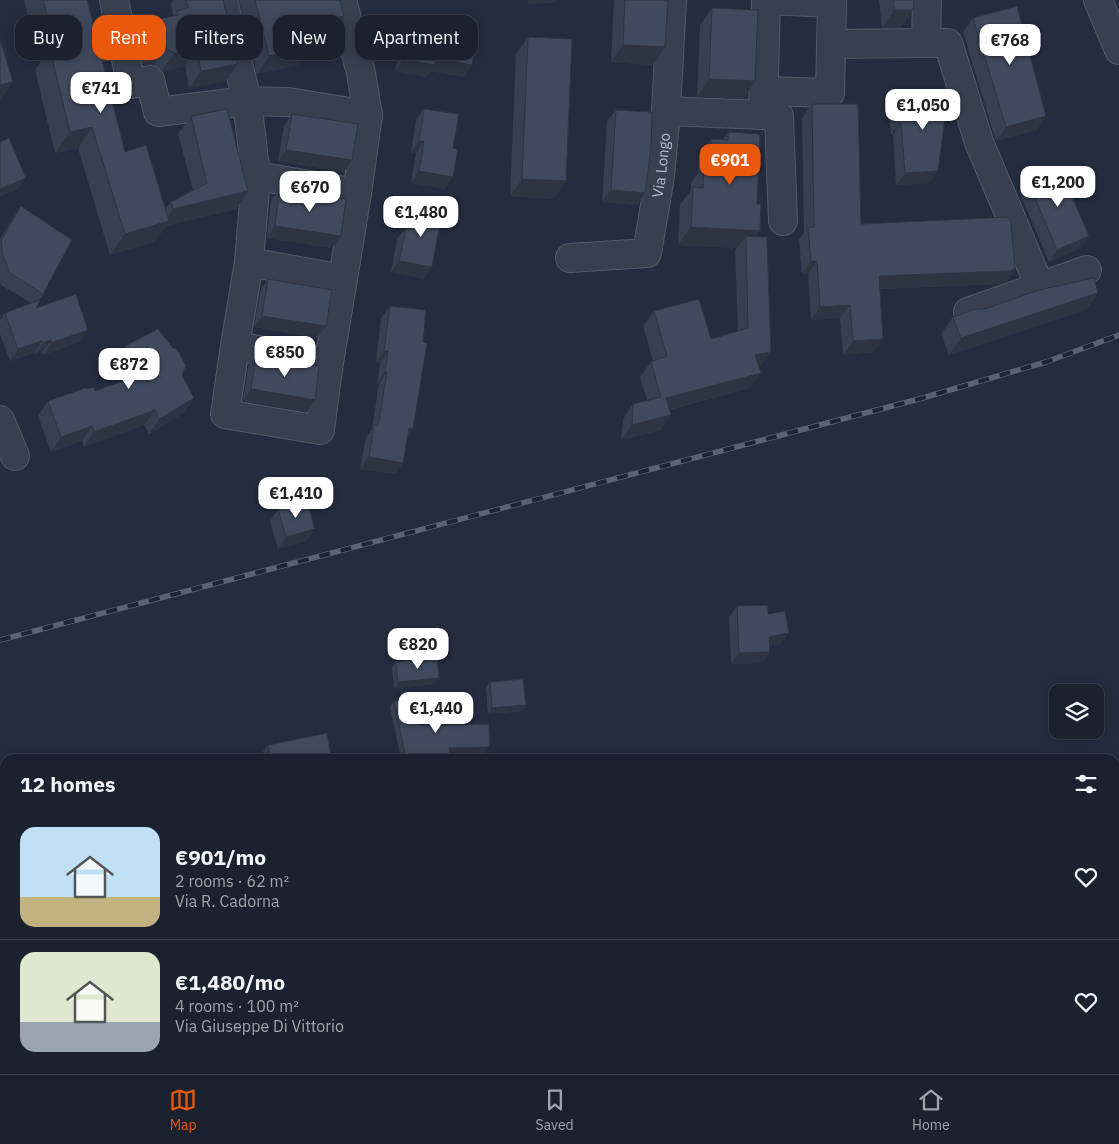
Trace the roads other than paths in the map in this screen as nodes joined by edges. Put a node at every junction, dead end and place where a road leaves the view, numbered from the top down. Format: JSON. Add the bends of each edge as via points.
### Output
{"nodes":[{"id":1,"x":114,"y":0,"type":"edge"},
{"id":2,"x":223,"y":0,"type":"edge"},
{"id":3,"x":342,"y":0,"type":"edge"},
{"id":4,"x":672,"y":0,"type":"edge"},
{"id":5,"x":766,"y":0,"type":"edge"},
{"id":6,"x":927,"y":0,"type":"edge"},
{"id":7,"x":1098,"y":0,"type":"edge"},
{"id":8,"x":926,"y":43,"type":"junction"},
{"id":9,"x":831,"y":44,"type":"junction"},
{"id":10,"x":1119,"y":50,"type":"edge"},
{"id":11,"x":246,"y":101,"type":"junction"},
{"id":12,"x":763,"y":103,"type":"junction"},
{"id":13,"x":666,"y":111,"type":"junction"},
{"id":14,"x":368,"y":115,"type":"junction"},
{"id":15,"x":256,"y":176,"type":"junction"},
{"id":16,"x":357,"y":193,"type":"junction"},
{"id":17,"x":783,"y":221,"type":"dead end"},
{"id":18,"x":570,"y":258,"type":"dead end"},
{"id":19,"x":249,"y":262,"type":"junction"},
{"id":20,"x":1087,"y":270,"type":"dead end"},
{"id":21,"x":343,"y":279,"type":"junction"},
{"id":22,"x":1040,"y":287,"type":"junction"},
{"id":23,"x":968,"y":312,"type":"edge"},
{"id":24,"x":235,"y":346,"type":"junction"},
{"id":25,"x":330,"y":362,"type":"junction"},
{"id":26,"x":0,"y":420,"type":"edge"},
{"id":27,"x":15,"y":456,"type":"dead end"}],
"edges":[{"from":1,"to":11,"type":"street","via":[[131,84],[150,80],[158,112]]},
{"from":2,"to":11,"type":"street"},
{"from":3,"to":14,"type":"street"},
{"from":4,"to":13,"type":"street","name":"Via Longo"},
{"from":5,"to":9,"type":"street","via":[[832,3]]},
{"from":5,"to":12,"type":"street"},
{"from":6,"to":8,"type":"street"},
{"from":7,"to":10,"type":"street"},
{"from":8,"to":9,"type":"street"},
{"from":8,"to":22,"type":"street","via":[[948,43],[979,142]]},
{"from":9,"to":12,"type":"street","via":[[830,93]]},
{"from":11,"to":14,"type":"street","via":[[288,102]]},
{"from":11,"to":15,"type":"street"},
{"from":12,"to":13,"type":"street"},
{"from":12,"to":17,"type":"street","via":[[779,116]]},
{"from":13,"to":18,"type":"street","name":"Via Longo","via":[[660,176],[647,253]]},
{"from":14,"to":16,"type":"street"},
{"from":15,"to":16,"type":"street"},
{"from":15,"to":19,"type":"street"},
{"from":16,"to":21,"type":"street"},
{"from":19,"to":21,"type":"street"},
{"from":19,"to":24,"type":"street"},
{"from":20,"to":22,"type":"street"},
{"from":21,"to":25,"type":"street"},
{"from":22,"to":23,"type":"street"},
{"from":24,"to":25,"type":"street"},
{"from":24,"to":25,"type":"street","via":[[225,414],[320,430]]},
{"from":26,"to":27,"type":"street"}]}
